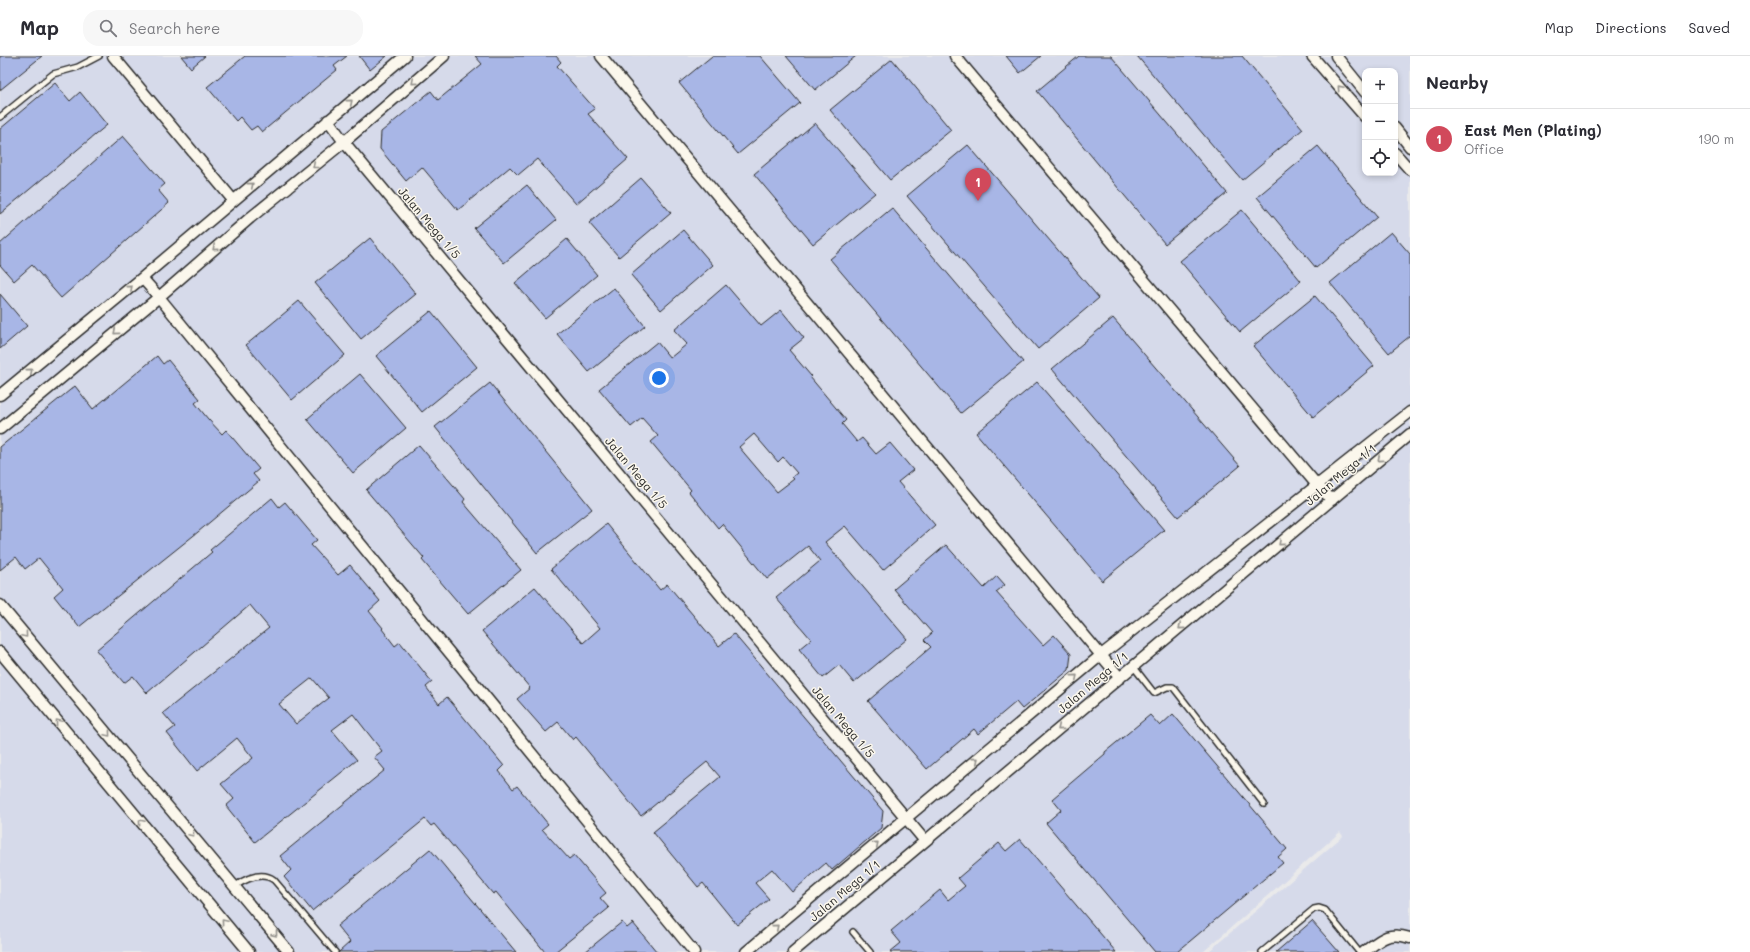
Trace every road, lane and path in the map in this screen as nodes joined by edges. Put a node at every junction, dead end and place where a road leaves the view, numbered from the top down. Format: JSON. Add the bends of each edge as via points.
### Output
{"nodes":[{"id":1,"x":99,"y":56,"type":"edge"},
{"id":2,"x":113,"y":56,"type":"edge"},
{"id":3,"x":405,"y":56,"type":"edge"},
{"id":4,"x":444,"y":56,"type":"edge"},
{"id":5,"x":601,"y":56,"type":"edge"},
{"id":6,"x":955,"y":56,"type":"edge"},
{"id":7,"x":1312,"y":56,"type":"edge"},
{"id":8,"x":1336,"y":56,"type":"edge"},
{"id":9,"x":1362,"y":88,"type":"edge"},
{"id":10,"x":1362,"y":114,"type":"edge"},
{"id":11,"x":0,"y":117,"type":"edge"},
{"id":12,"x":328,"y":120,"type":"junction"},
{"id":13,"x":1398,"y":132,"type":"edge"},
{"id":14,"x":344,"y":142,"type":"junction"},
{"id":15,"x":1410,"y":146,"type":"edge"},
{"id":16,"x":1398,"y":156,"type":"edge"},
{"id":17,"x":1410,"y":170,"type":"edge"},
{"id":18,"x":233,"y":200,"type":"junction"},
{"id":19,"x":142,"y":278,"type":"junction"},
{"id":20,"x":159,"y":297,"type":"junction"},
{"id":21,"x":0,"y":395,"type":"edge"},
{"id":22,"x":1410,"y":412,"type":"edge"},
{"id":23,"x":0,"y":429,"type":"edge"},
{"id":24,"x":1410,"y":434,"type":"edge"},
{"id":25,"x":1318,"y":486,"type":"junction"},
{"id":26,"x":1332,"y":500,"type":"junction"},
{"id":27,"x":0,"y":605,"type":"edge"},
{"id":28,"x":0,"y":652,"type":"edge"},
{"id":29,"x":1100,"y":656,"type":"junction"},
{"id":30,"x":1133,"y":666,"type":"junction"},
{"id":31,"x":1120,"y":678,"type":"junction"},
{"id":32,"x":1264,"y":804,"type":"dead end"},
{"id":33,"x":906,"y":818,"type":"junction"},
{"id":34,"x":925,"y":841,"type":"junction"},
{"id":35,"x":235,"y":886,"type":"junction"},
{"id":36,"x":853,"y":932,"type":"dead end"},
{"id":37,"x":1410,"y":938,"type":"edge"},
{"id":38,"x":248,"y":952,"type":"edge"},
{"id":39,"x":289,"y":952,"type":"edge"},
{"id":40,"x":335,"y":952,"type":"edge"},
{"id":41,"x":694,"y":952,"type":"edge"},
{"id":42,"x":746,"y":952,"type":"edge"},
{"id":43,"x":793,"y":952,"type":"edge"},
{"id":44,"x":870,"y":952,"type":"edge"},
{"id":45,"x":1262,"y":952,"type":"edge"},
{"id":46,"x":1359,"y":952,"type":"edge"},
{"id":47,"x":1364,"y":952,"type":"edge"}],
"edges":[{"from":1,"to":11,"type":"lane","via":[[78,67],[54,74]]},
{"from":2,"to":18,"type":"street"},
{"from":12,"to":3,"type":"street","one_way":true},
{"from":4,"to":14,"type":"street","one_way":true},
{"from":5,"to":29,"type":"street"},
{"from":6,"to":25,"type":"street"},
{"from":10,"to":7,"type":"street","one_way":true},
{"from":8,"to":9,"type":"street"},
{"from":12,"to":14,"type":"street","name":"Jalan Mega 1/5"},
{"from":18,"to":12,"type":"street","one_way":true},
{"from":13,"to":15,"type":"street"},
{"from":14,"to":20,"type":"street","one_way":true,"via":[[250,218]]},
{"from":14,"to":33,"type":"street","name":"Jalan Mega 1/5"},
{"from":16,"to":17,"type":"street"},
{"from":18,"to":19,"type":"street"},
{"from":19,"to":20,"type":"street"},
{"from":21,"to":19,"type":"street","one_way":true},
{"from":20,"to":23,"type":"street","one_way":true},
{"from":20,"to":41,"type":"street"},
{"from":22,"to":25,"type":"street"},
{"from":24,"to":26,"type":"street","name":"Jalan Mega 1/1","one_way":true},
{"from":25,"to":26,"type":"street"},
{"from":25,"to":29,"type":"street"},
{"from":26,"to":30,"type":"street","name":"Jalan Mega 1/1","one_way":true},
{"from":27,"to":35,"type":"street","one_way":true},
{"from":38,"to":28,"type":"street","one_way":true},
{"from":29,"to":31,"type":"street"},
{"from":33,"to":29,"type":"street","one_way":true},
{"from":30,"to":31,"type":"street","name":"Jalan Mega 1/1"},
{"from":30,"to":32,"type":"lane","via":[[1154,693],[1167,686],[1173,687]]},
{"from":31,"to":34,"type":"street","name":"Jalan Mega 1/1","one_way":true},
{"from":33,"to":34,"type":"street","name":"Jalan Mega 1/5"},
{"from":42,"to":33,"type":"street","one_way":true},
{"from":34,"to":43,"type":"street","name":"Jalan Mega 1/1"},
{"from":35,"to":39,"type":"street","one_way":true},
{"from":35,"to":40,"type":"lane","via":[[252,878],[265,875],[270,877]]},
{"from":36,"to":44,"type":"lane"},
{"from":37,"to":47,"type":"street","via":[[1398,934],[1380,939]]},
{"from":45,"to":46,"type":"lane","via":[[1314,909],[1319,908],[1324,910]]}]}
